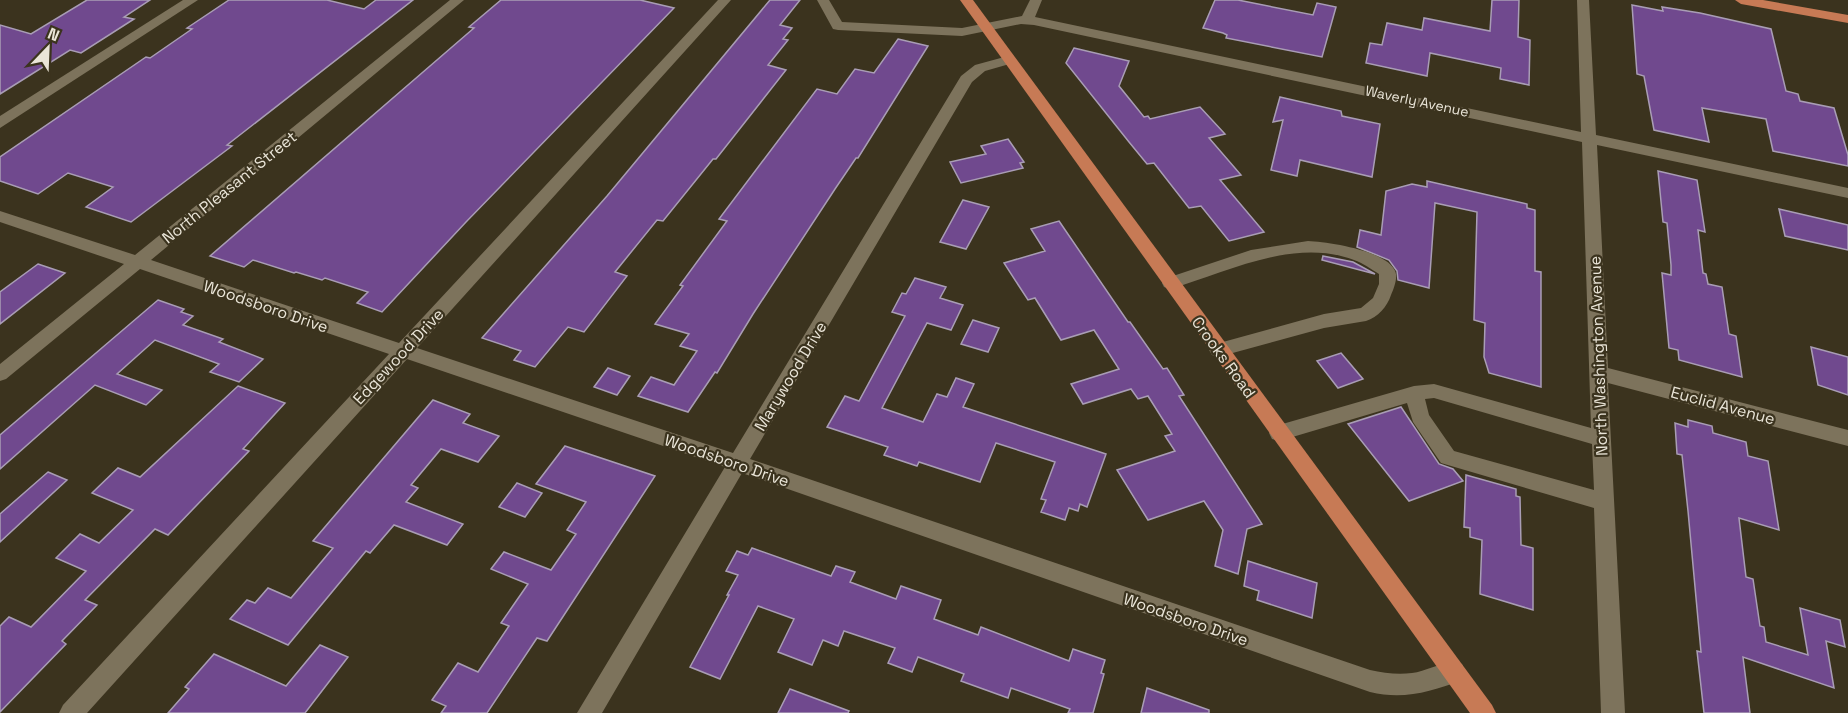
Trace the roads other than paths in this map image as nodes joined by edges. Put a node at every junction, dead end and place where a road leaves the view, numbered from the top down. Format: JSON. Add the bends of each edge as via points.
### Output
{"nodes":[{"id":1,"x":192,"y":0,"type":"edge"},
{"id":2,"x":458,"y":0,"type":"edge"},
{"id":3,"x":725,"y":0,"type":"edge"},
{"id":4,"x":823,"y":0,"type":"edge"},
{"id":5,"x":966,"y":0,"type":"edge"},
{"id":6,"x":1036,"y":0,"type":"edge"},
{"id":7,"x":1583,"y":0,"type":"edge"},
{"id":8,"x":1741,"y":0,"type":"edge"},
{"id":9,"x":1848,"y":19,"type":"edge"},
{"id":10,"x":1027,"y":20,"type":"junction"},
{"id":11,"x":986,"y":28,"type":"junction"},
{"id":12,"x":1008,"y":60,"type":"junction"},
{"id":13,"x":0,"y":123,"type":"edge"},
{"id":14,"x":1589,"y":138,"type":"junction"},
{"id":15,"x":1848,"y":193,"type":"edge"},
{"id":16,"x":0,"y":216,"type":"edge"},
{"id":17,"x":137,"y":262,"type":"junction"},
{"id":18,"x":1170,"y":283,"type":"junction"},
{"id":19,"x":1218,"y":350,"type":"junction"},
{"id":20,"x":402,"y":351,"type":"junction"},
{"id":21,"x":1599,"y":373,"type":"junction"},
{"id":22,"x":0,"y":374,"type":"edge"},
{"id":23,"x":1414,"y":393,"type":"junction"},
{"id":24,"x":1279,"y":433,"type":"junction"},
{"id":25,"x":1848,"y":438,"type":"edge"},
{"id":26,"x":1601,"y":440,"type":"junction"},
{"id":27,"x":737,"y":463,"type":"junction"},
{"id":28,"x":1604,"y":502,"type":"junction"},
{"id":29,"x":1454,"y":672,"type":"junction"},
{"id":30,"x":71,"y":713,"type":"edge"},
{"id":31,"x":590,"y":713,"type":"edge"},
{"id":32,"x":1484,"y":713,"type":"edge"},
{"id":33,"x":1612,"y":713,"type":"edge"}],
"edges":[{"from":1,"to":13,"type":"street"},
{"from":2,"to":17,"type":"street","name":"North Pleasant Street"},
{"from":3,"to":20,"type":"street","name":"Edgewood Drive"},
{"from":4,"to":11,"type":"street","name":"Waverly Avenue","via":[[838,26],[954,32]]},
{"from":5,"to":11,"type":"main road","name":"Crooks Road"},
{"from":6,"to":10,"type":"street"},
{"from":7,"to":14,"type":"street","name":"North Washington Avenue"},
{"from":8,"to":9,"type":"main road"},
{"from":10,"to":11,"type":"street","name":"Waverly Avenue"},
{"from":10,"to":14,"type":"street","name":"Waverly Avenue"},
{"from":11,"to":12,"type":"main road","name":"Crooks Road"},
{"from":12,"to":18,"type":"main road","name":"Crooks Road"},
{"from":12,"to":27,"type":"street","name":"Marywood Drive","via":[[980,68],[966,79]]},
{"from":14,"to":15,"type":"street","name":"Waverly Avenue"},
{"from":14,"to":21,"type":"street","name":"North Washington Avenue"},
{"from":16,"to":17,"type":"street","name":"Woodsboro Drive"},
{"from":17,"to":20,"type":"street","name":"Woodsboro Drive"},
{"from":17,"to":22,"type":"street","name":"North Pleasant Street"},
{"from":18,"to":19,"type":"main road","name":"Crooks Road"},
{"from":18,"to":19,"type":"street","via":[[1283,249],[1312,246],[1356,252],[1387,271],[1380,302],[1366,314],[1324,321]]},
{"from":19,"to":24,"type":"main road","name":"Crooks Road"},
{"from":20,"to":27,"type":"street","name":"Woodsboro Drive"},
{"from":20,"to":30,"type":"street","name":"Edgewood Drive"},
{"from":21,"to":25,"type":"street","name":"Euclid Avenue"},
{"from":21,"to":26,"type":"street","name":"North Washington Avenue"},
{"from":23,"to":24,"type":"street"},
{"from":23,"to":26,"type":"street","via":[[1434,392]]},
{"from":23,"to":28,"type":"street","via":[[1420,417],[1448,457]]},
{"from":24,"to":29,"type":"main road","name":"Crooks Road"},
{"from":26,"to":28,"type":"street","name":"North Washington Avenue"},
{"from":27,"to":29,"type":"street","name":"Woodsboro Drive","via":[[1370,681],[1402,687]]},
{"from":27,"to":31,"type":"street","name":"Marywood Drive"},
{"from":28,"to":33,"type":"street","name":"North Washington Avenue"},
{"from":29,"to":32,"type":"main road","name":"Crooks Road"}]}
